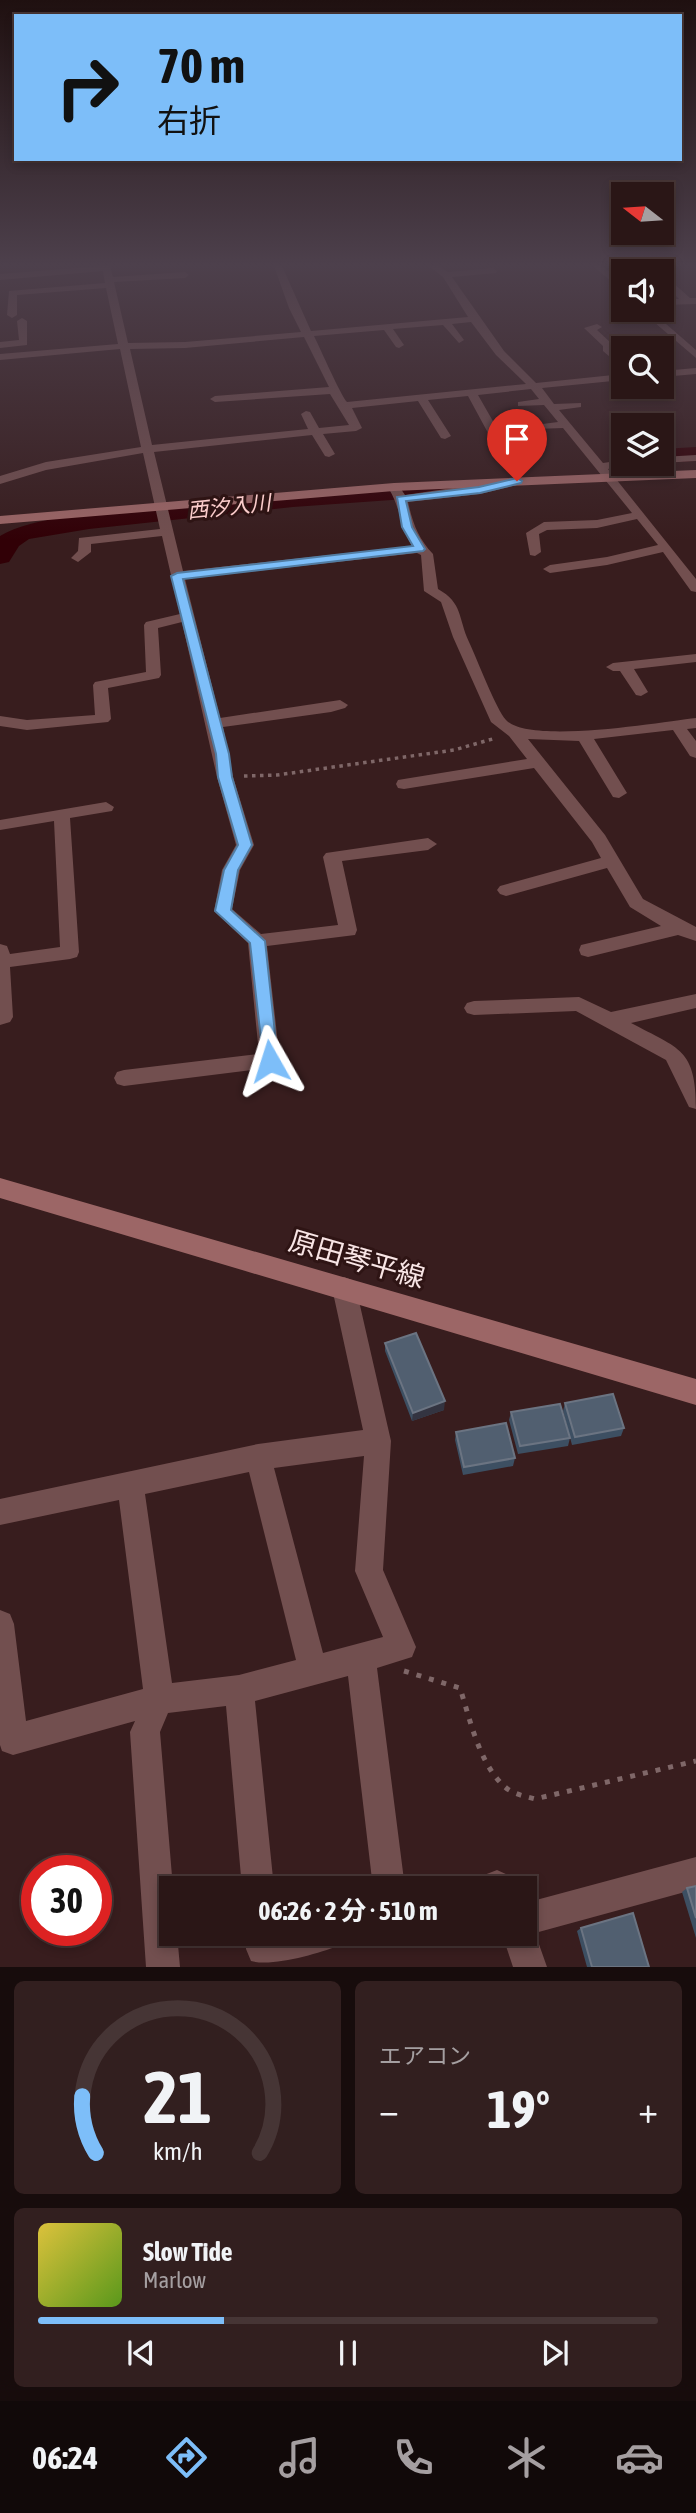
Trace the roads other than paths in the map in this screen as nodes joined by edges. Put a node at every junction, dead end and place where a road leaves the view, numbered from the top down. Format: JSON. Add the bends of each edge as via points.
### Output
{"nodes":[{"id":1,"x":127,"y":358,"type":"edge"},
{"id":2,"x":319,"y":358,"type":"edge"},
{"id":3,"x":505,"y":358,"type":"edge"},
{"id":4,"x":696,"y":371,"type":"edge"},
{"id":5,"x":674,"y":373,"type":"edge"},
{"id":6,"x":611,"y":378,"type":"edge"},
{"id":7,"x":535,"y":387,"type":"junction"},
{"id":8,"x":335,"y":390,"type":"junction"},
{"id":9,"x":472,"y":393,"type":"junction"},
{"id":10,"x":421,"y":397,"type":"junction"},
{"id":11,"x":215,"y":400,"type":"dead end"},
{"id":12,"x":522,"y":404,"type":"dead end"},
{"id":13,"x":548,"y":404,"type":"junction"},
{"id":14,"x":345,"y":405,"type":"junction"},
{"id":15,"x":577,"y":405,"type":"dead end"},
{"id":16,"x":306,"y":414,"type":"dead end"},
{"id":17,"x":269,"y":421,"type":"dead end"},
{"id":18,"x":565,"y":425,"type":"junction"},
{"id":19,"x":538,"y":427,"type":"dead end"},
{"id":20,"x":313,"y":431,"type":"junction"},
{"id":21,"x":273,"y":434,"type":"junction"},
{"id":22,"x":445,"y":436,"type":"dead end"},
{"id":23,"x":500,"y":443,"type":"dead end"},
{"id":24,"x":149,"y":448,"type":"junction"},
{"id":25,"x":329,"y":454,"type":"dead end"},
{"id":26,"x":696,"y":458,"type":"edge"},
{"id":27,"x":674,"y":459,"type":"edge"},
{"id":28,"x":611,"y":468,"type":"edge"},
{"id":29,"x":603,"y":472,"type":"junction"},
{"id":30,"x":696,"y":474,"type":"edge"},
{"id":31,"x":0,"y":480,"type":"edge"},
{"id":32,"x":397,"y":493,"type":"junction"},
{"id":33,"x":161,"y":511,"type":"junction"},
{"id":34,"x":639,"y":514,"type":"junction"},
{"id":35,"x":0,"y":520,"type":"edge"},
{"id":36,"x":166,"y":532,"type":"junction"},
{"id":37,"x":666,"y":547,"type":"junction"},
{"id":38,"x":420,"y":549,"type":"junction"},
{"id":39,"x":535,"y":552,"type":"dead end"},
{"id":40,"x":78,"y":558,"type":"dead end"},
{"id":41,"x":550,"y":569,"type":"dead end"},
{"id":42,"x":691,"y":572,"type":"edge"},
{"id":43,"x":177,"y":576,"type":"junction"},
{"id":44,"x":696,"y":588,"type":"edge"},
{"id":45,"x":188,"y":617,"type":"junction"},
{"id":46,"x":696,"y":658,"type":"edge"},
{"id":47,"x":641,"y":692,"type":"dead end"},
{"id":48,"x":340,"y":705,"type":"dead end"},
{"id":49,"x":0,"y":721,"type":"edge"},
{"id":50,"x":214,"y":722,"type":"junction"},
{"id":51,"x":696,"y":723,"type":"edge"},
{"id":52,"x":677,"y":725,"type":"junction"},
{"id":53,"x":515,"y":733,"type":"junction"},
{"id":54,"x":584,"y":736,"type":"junction"},
{"id":55,"x":696,"y":753,"type":"edge"},
{"id":56,"x":538,"y":762,"type":"junction"},
{"id":57,"x":405,"y":785,"type":"dead end"},
{"id":58,"x":619,"y":793,"type":"dead end"},
{"id":59,"x":106,"y":807,"type":"dead end"},
{"id":60,"x":62,"y":817,"type":"junction"},
{"id":61,"x":0,"y":825,"type":"edge"},
{"id":62,"x":428,"y":844,"type":"dead end"},
{"id":63,"x":612,"y":861,"type":"junction"},
{"id":64,"x":506,"y":890,"type":"dead end"},
{"id":65,"x":687,"y":931,"type":"edge"},
{"id":66,"x":257,"y":941,"type":"junction"},
{"id":67,"x":588,"y":950,"type":"dead end"},
{"id":68,"x":0,"y":951,"type":"edge"},
{"id":69,"x":0,"y":962,"type":"edge"},
{"id":70,"x":696,"y":1001,"type":"edge"},
{"id":71,"x":474,"y":1008,"type":"dead end"},
{"id":72,"x":0,"y":1018,"type":"edge"},
{"id":73,"x":610,"y":1020,"type":"junction"},
{"id":74,"x":124,"y":1078,"type":"dead end"},
{"id":75,"x":696,"y":1101,"type":"edge"},
{"id":76,"x":0,"y":1188,"type":"edge"},
{"id":77,"x":344,"y":1288,"type":"junction"},
{"id":78,"x":696,"y":1392,"type":"edge"},
{"id":79,"x":378,"y":1441,"type":"junction"},
{"id":80,"x":258,"y":1457,"type":"junction"},
{"id":81,"x":130,"y":1485,"type":"junction"},
{"id":82,"x":0,"y":1512,"type":"edge"},
{"id":83,"x":0,"y":1624,"type":"edge"},
{"id":84,"x":361,"y":1658,"type":"junction"},
{"id":85,"x":313,"y":1671,"type":"junction"},
{"id":86,"x":239,"y":1690,"type":"junction"},
{"id":87,"x":159,"y":1699,"type":"junction"},
{"id":88,"x":6,"y":1741,"type":"edge"},
{"id":89,"x":696,"y":1873,"type":"edge"},
{"id":90,"x":257,"y":1876,"type":"edge"},
{"id":91,"x":387,"y":1876,"type":"edge"},
{"id":92,"x":537,"y":1916,"type":"edge"},
{"id":93,"x":523,"y":1946,"type":"edge"},
{"id":94,"x":163,"y":1967,"type":"edge"},
{"id":95,"x":530,"y":1967,"type":"edge"}],
"edges":[{"from":1,"to":24,"type":"street"},
{"from":2,"to":8,"type":"street"},
{"from":3,"to":7,"type":"street"},
{"from":4,"to":5,"type":"street"},
{"from":6,"to":7,"type":"street"},
{"from":7,"to":9,"type":"street"},
{"from":7,"to":13,"type":"street"},
{"from":8,"to":11,"type":"street"},
{"from":8,"to":14,"type":"street"},
{"from":9,"to":10,"type":"street"},
{"from":9,"to":23,"type":"street"},
{"from":10,"to":14,"type":"street"},
{"from":10,"to":22,"type":"street"},
{"from":12,"to":13,"type":"street"},
{"from":13,"to":15,"type":"street"},
{"from":13,"to":18,"type":"street"},
{"from":14,"to":20,"type":"street","via":[[356,428]]},
{"from":16,"to":20,"type":"street"},
{"from":17,"to":21,"type":"street"},
{"from":18,"to":19,"type":"street"},
{"from":18,"to":29,"type":"street"},
{"from":20,"to":21,"type":"street"},
{"from":20,"to":25,"type":"street","via":[[321,435]]},
{"from":21,"to":24,"type":"street"},
{"from":24,"to":31,"type":"street"},
{"from":24,"to":33,"type":"street"},
{"from":26,"to":27,"type":"street"},
{"from":28,"to":29,"type":"street"},
{"from":29,"to":30,"type":"street"},
{"from":29,"to":32,"type":"street"},
{"from":29,"to":34,"type":"street"},
{"from":32,"to":33,"type":"street"},
{"from":32,"to":38,"type":"street","via":[[407,527]]},
{"from":33,"to":35,"type":"street"},
{"from":33,"to":36,"type":"street"},
{"from":34,"to":37,"type":"street"},
{"from":34,"to":39,"type":"street","via":[[597,524],[544,526],[532,533]]},
{"from":36,"to":40,"type":"street","via":[[84,541],[85,552]]},
{"from":36,"to":43,"type":"street"},
{"from":37,"to":41,"type":"street"},
{"from":37,"to":42,"type":"street"},
{"from":38,"to":43,"type":"street"},
{"from":38,"to":53,"type":"street","via":[[427,554],[431,592],[447,600],[499,722]]},
{"from":42,"to":44,"type":"street"},
{"from":43,"to":45,"type":"street"},
{"from":45,"to":49,"type":"street","via":[[151,625],[154,675],[100,685],[103,719],[27,726]]},
{"from":45,"to":50,"type":"street"},
{"from":46,"to":47,"type":"street","via":[[619,666]]},
{"from":48,"to":50,"type":"street"},
{"from":50,"to":66,"type":"street","via":[[245,845],[231,870],[223,911]]},
{"from":51,"to":52,"type":"street"},
{"from":52,"to":54,"type":"street"},
{"from":52,"to":55,"type":"street"},
{"from":53,"to":54,"type":"street"},
{"from":53,"to":56,"type":"street"},
{"from":54,"to":58,"type":"street"},
{"from":56,"to":57,"type":"street"},
{"from":56,"to":63,"type":"street"},
{"from":59,"to":60,"type":"street"},
{"from":60,"to":61,"type":"street"},
{"from":60,"to":69,"type":"street","via":[[70,952]]},
{"from":62,"to":66,"type":"street","via":[[332,857],[348,930]]},
{"from":63,"to":64,"type":"street"},
{"from":63,"to":65,"type":"street","via":[[636,903]]},
{"from":65,"to":67,"type":"street"},
{"from":66,"to":74,"type":"street","via":[[270,1061]]},
{"from":68,"to":69,"type":"street"},
{"from":69,"to":72,"type":"street"},
{"from":70,"to":73,"type":"street"},
{"from":71,"to":73,"type":"street","via":[[579,1004]]},
{"from":73,"to":75,"type":"street","via":[[674,1055]]},
{"from":76,"to":77,"type":"street","name":"原田琴平線"},
{"from":77,"to":78,"type":"street","name":"原田琴平線"},
{"from":77,"to":79,"type":"street"},
{"from":79,"to":80,"type":"street"},
{"from":79,"to":84,"type":"street","via":[[369,1571],[402,1647]]},
{"from":80,"to":81,"type":"street"},
{"from":80,"to":85,"type":"street"},
{"from":81,"to":82,"type":"street"},
{"from":81,"to":87,"type":"street"},
{"from":83,"to":88,"type":"street"},
{"from":84,"to":85,"type":"street"},
{"from":84,"to":91,"type":"street"},
{"from":85,"to":86,"type":"street"},
{"from":86,"to":87,"type":"street"},
{"from":86,"to":90,"type":"street"},
{"from":87,"to":88,"type":"street"},
{"from":87,"to":94,"type":"street","via":[[145,1732]]},
{"from":89,"to":92,"type":"street"},
{"from":93,"to":95,"type":"street"}]}
